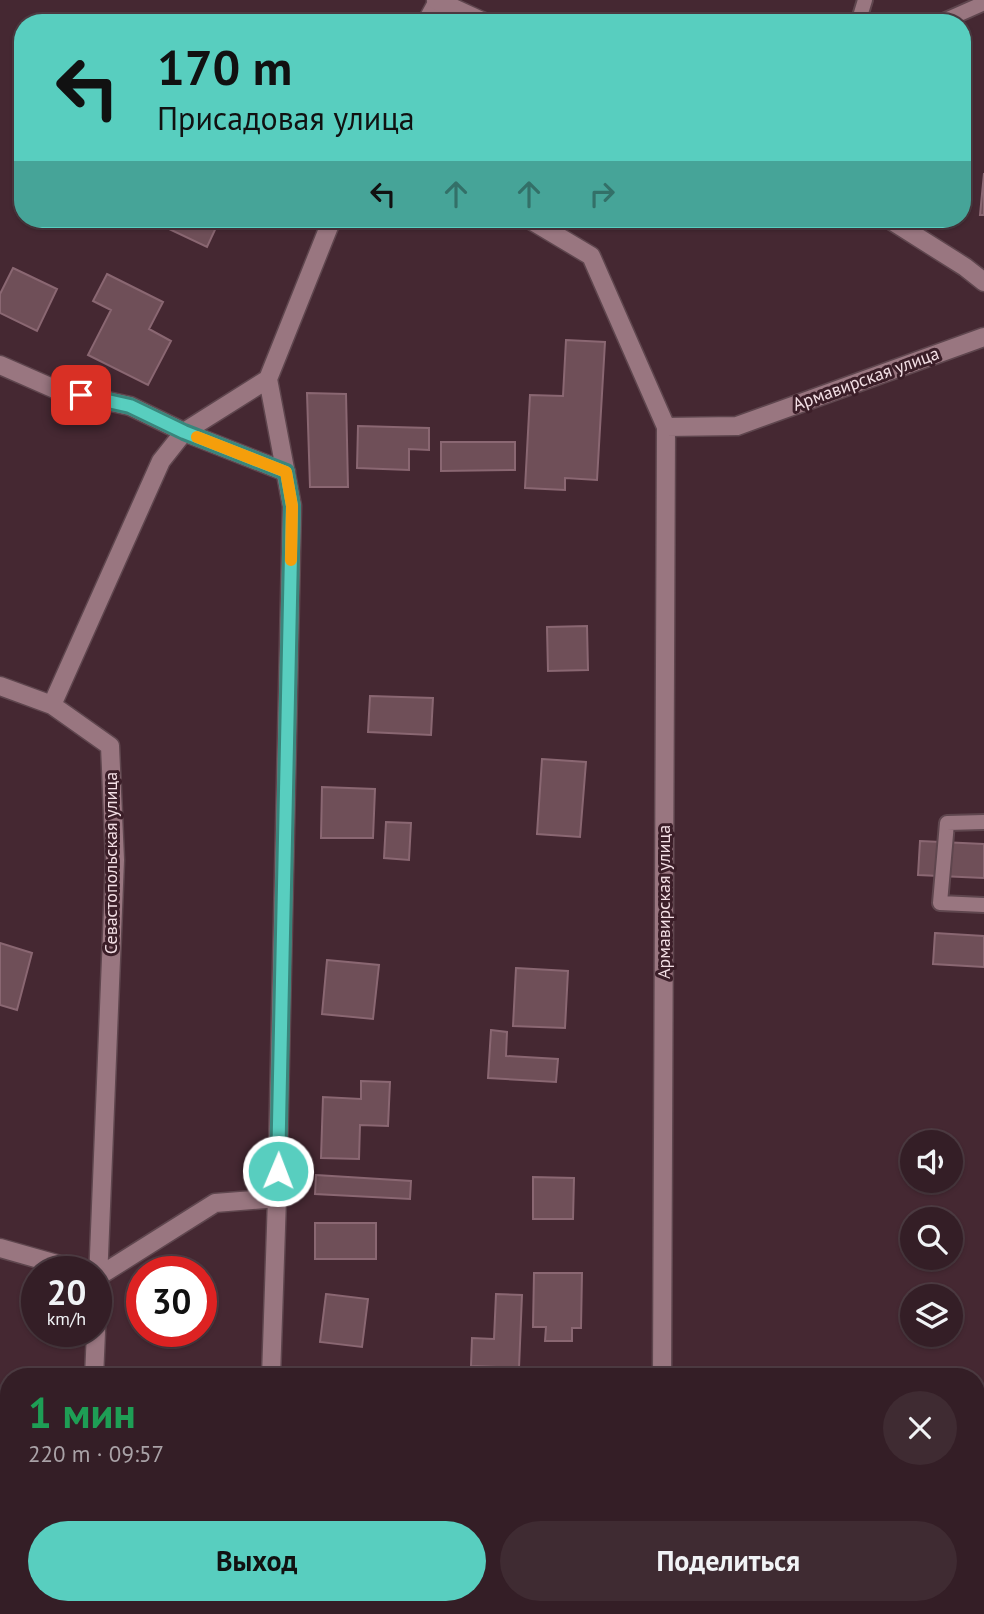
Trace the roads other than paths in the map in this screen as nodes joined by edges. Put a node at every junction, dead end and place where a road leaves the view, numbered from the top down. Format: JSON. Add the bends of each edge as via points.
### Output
{"nodes":[{"id":1,"x":437,"y":0,"type":"edge"},
{"id":2,"x":984,"y":3,"type":"edge"},
{"id":3,"x":467,"y":14,"type":"edge"},
{"id":4,"x":959,"y":14,"type":"edge"},
{"id":5,"x":328,"y":228,"type":"edge"},
{"id":6,"x":544,"y":228,"type":"edge"},
{"id":7,"x":903,"y":228,"type":"edge"},
{"id":8,"x":984,"y":282,"type":"edge"},
{"id":9,"x":984,"y":337,"type":"edge"},
{"id":10,"x":0,"y":365,"type":"edge"},
{"id":11,"x":268,"y":379,"type":"junction"},
{"id":12,"x":666,"y":427,"type":"junction"},
{"id":13,"x":184,"y":432,"type":"junction"},
{"id":14,"x":286,"y":472,"type":"junction"},
{"id":15,"x":0,"y":686,"type":"edge"},
{"id":16,"x":52,"y":705,"type":"junction"},
{"id":17,"x":984,"y":822,"type":"edge"},
{"id":18,"x":984,"y":905,"type":"edge"},
{"id":19,"x":277,"y":1198,"type":"junction"},
{"id":20,"x":0,"y":1248,"type":"edge"},
{"id":21,"x":28,"y":1256,"type":"edge"},
{"id":22,"x":95,"y":1256,"type":"edge"},
{"id":23,"x":112,"y":1264,"type":"edge"},
{"id":24,"x":95,"y":1347,"type":"edge"},
{"id":25,"x":94,"y":1368,"type":"edge"},
{"id":26,"x":271,"y":1368,"type":"edge"},
{"id":27,"x":662,"y":1368,"type":"edge"}],
"edges":[{"from":1,"to":3,"type":"street"},
{"from":2,"to":4,"type":"lane"},
{"from":5,"to":11,"type":"street"},
{"from":6,"to":12,"type":"street","name":"Армавирская улица","via":[[591,256]]},
{"from":7,"to":8,"type":"street"},
{"from":9,"to":12,"type":"street","name":"Армавирская улица","via":[[737,426]]},
{"from":10,"to":13,"type":"street","via":[[57,390],[130,406]]},
{"from":11,"to":13,"type":"street"},
{"from":11,"to":14,"type":"street"},
{"from":12,"to":27,"type":"street","name":"Армавирская улица"},
{"from":13,"to":14,"type":"street"},
{"from":13,"to":16,"type":"street","via":[[161,461]]},
{"from":14,"to":19,"type":"street","via":[[292,506]]},
{"from":15,"to":16,"type":"street"},
{"from":16,"to":22,"type":"street","name":"Севастопольская улица","via":[[110,746],[115,860]]},
{"from":17,"to":18,"type":"lane","via":[[947,823],[940,903]]},
{"from":19,"to":23,"type":"street","via":[[215,1203]]},
{"from":19,"to":26,"type":"street"},
{"from":20,"to":21,"type":"street"},
{"from":24,"to":25,"type":"street","name":"Севастопольская улица"}]}
